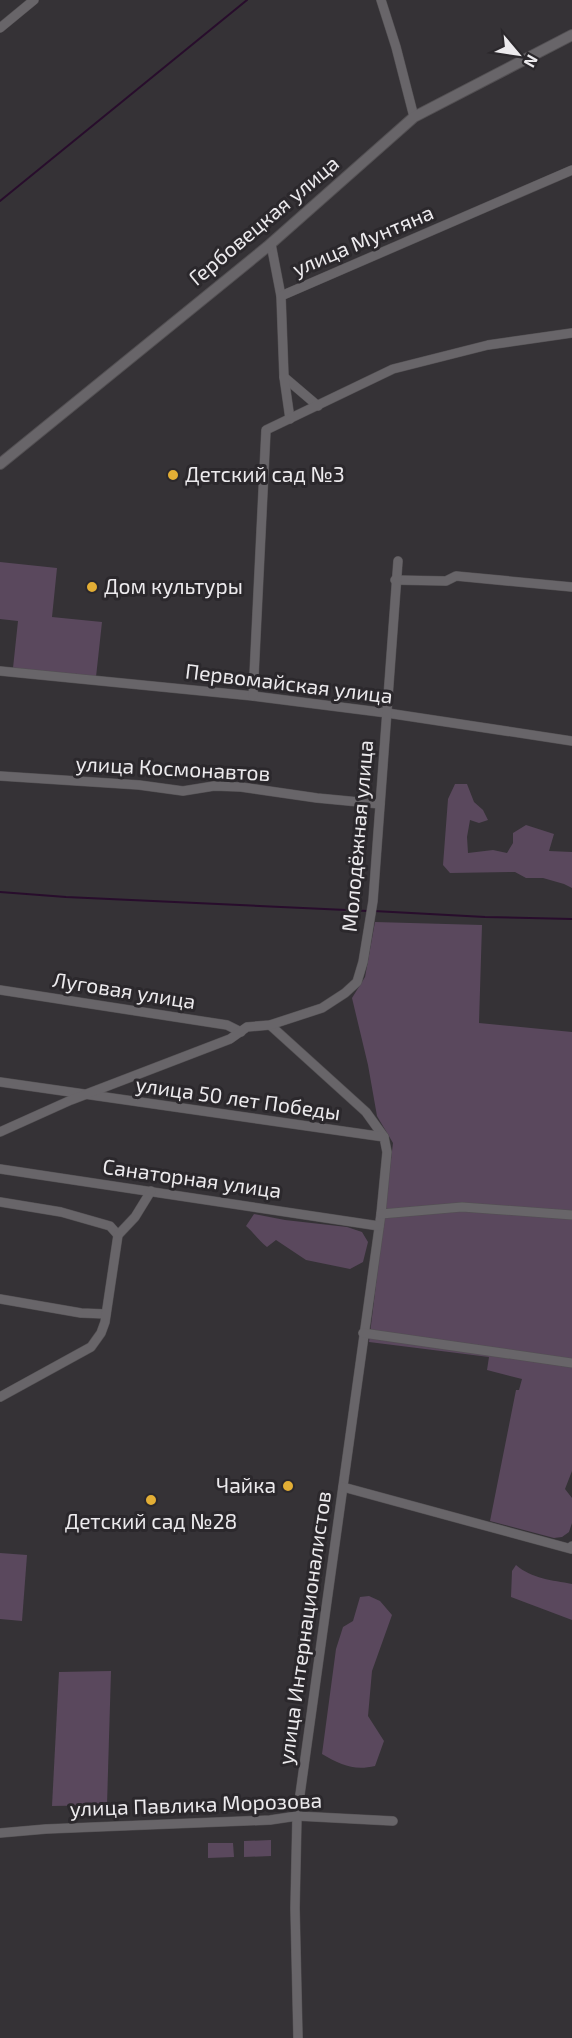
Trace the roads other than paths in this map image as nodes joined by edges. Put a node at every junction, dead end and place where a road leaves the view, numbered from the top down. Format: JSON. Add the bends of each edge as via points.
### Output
{"nodes":[{"id":1,"x":34,"y":0,"type":"edge"},
{"id":2,"x":381,"y":0,"type":"edge"},
{"id":3,"x":0,"y":28,"type":"edge"},
{"id":4,"x":572,"y":35,"type":"edge"},
{"id":5,"x":414,"y":117,"type":"junction"},
{"id":6,"x":572,"y":170,"type":"edge"},
{"id":7,"x":271,"y":244,"type":"junction"},
{"id":8,"x":281,"y":296,"type":"junction"},
{"id":9,"x":572,"y":333,"type":"edge"},
{"id":10,"x":284,"y":377,"type":"junction"},
{"id":11,"x":318,"y":406,"type":"junction"},
{"id":12,"x":290,"y":419,"type":"junction"},
{"id":13,"x":0,"y":464,"type":"edge"},
{"id":14,"x":398,"y":561,"type":"dead end"},
{"id":15,"x":396,"y":580,"type":"junction"},
{"id":16,"x":572,"y":587,"type":"edge"},
{"id":17,"x":0,"y":671,"type":"edge"},
{"id":18,"x":253,"y":696,"type":"junction"},
{"id":19,"x":387,"y":713,"type":"junction"},
{"id":20,"x":572,"y":741,"type":"edge"},
{"id":21,"x":0,"y":776,"type":"edge"},
{"id":22,"x":380,"y":804,"type":"junction"},
{"id":23,"x":0,"y":990,"type":"edge"},
{"id":24,"x":270,"y":1025,"type":"junction"},
{"id":25,"x":241,"y":1032,"type":"junction"},
{"id":26,"x":0,"y":1082,"type":"edge"},
{"id":27,"x":84,"y":1096,"type":"junction"},
{"id":28,"x":0,"y":1132,"type":"edge"},
{"id":29,"x":384,"y":1137,"type":"junction"},
{"id":30,"x":0,"y":1169,"type":"edge"},
{"id":31,"x":151,"y":1191,"type":"junction"},
{"id":32,"x":0,"y":1202,"type":"edge"},
{"id":33,"x":381,"y":1214,"type":"junction"},
{"id":34,"x":572,"y":1215,"type":"edge"},
{"id":35,"x":379,"y":1226,"type":"junction"},
{"id":36,"x":118,"y":1235,"type":"junction"},
{"id":37,"x":0,"y":1299,"type":"edge"},
{"id":38,"x":106,"y":1318,"type":"junction"},
{"id":39,"x":363,"y":1333,"type":"junction"},
{"id":40,"x":572,"y":1363,"type":"edge"},
{"id":41,"x":0,"y":1397,"type":"edge"},
{"id":42,"x":343,"y":1488,"type":"junction"},
{"id":43,"x":572,"y":1546,"type":"edge"},
{"id":44,"x":297,"y":1816,"type":"junction"},
{"id":45,"x":393,"y":1821,"type":"dead end"},
{"id":46,"x":0,"y":1833,"type":"edge"},
{"id":47,"x":298,"y":2038,"type":"edge"}],
"edges":[{"from":1,"to":3,"type":"street"},
{"from":2,"to":5,"type":"street"},
{"from":4,"to":5,"type":"street","name":"Гербовецкая улица"},
{"from":5,"to":7,"type":"street","name":"Гербовецкая улица"},
{"from":6,"to":8,"type":"street","name":"улица Мунтяна"},
{"from":7,"to":8,"type":"street"},
{"from":7,"to":13,"type":"street","name":"Гербовецкая улица"},
{"from":8,"to":10,"type":"street","name":"улица Мунтяна"},
{"from":9,"to":11,"type":"street","via":[[488,345],[393,369]]},
{"from":10,"to":11,"type":"street"},
{"from":10,"to":12,"type":"street","name":"улица Мунтяна"},
{"from":11,"to":12,"type":"street"},
{"from":12,"to":18,"type":"street","via":[[266,430]]},
{"from":14,"to":15,"type":"street","name":"Молодёжная улица"},
{"from":15,"to":16,"type":"street","via":[[446,581],[456,576]]},
{"from":15,"to":19,"type":"street","name":"Молодёжная улица"},
{"from":17,"to":18,"type":"street","name":"Первомайская улица"},
{"from":18,"to":19,"type":"street","name":"Первомайская улица"},
{"from":19,"to":20,"type":"street","name":"Первомайская улица"},
{"from":19,"to":22,"type":"street","name":"Молодёжная улица"},
{"from":21,"to":22,"type":"street","name":"улица Космонавтов","via":[[183,791],[241,787]]},
{"from":22,"to":24,"type":"street","name":"Молодёжная улица","via":[[371,920],[357,982],[322,1008]]},
{"from":23,"to":25,"type":"street","name":"Луговая улица","via":[[227,1025]]},
{"from":24,"to":25,"type":"street","name":"Молодёжная улица","via":[[247,1027]]},
{"from":24,"to":29,"type":"street","via":[[366,1112]]},
{"from":25,"to":27,"type":"street","name":"Молодёжная улица"},
{"from":26,"to":27,"type":"street","name":"улица 50 лет Победы"},
{"from":27,"to":28,"type":"street","name":"Молодёжная улица"},
{"from":27,"to":29,"type":"street","name":"улица 50 лет Победы"},
{"from":29,"to":33,"type":"street","via":[[387,1152]]},
{"from":30,"to":31,"type":"street","name":"Санаторная улица"},
{"from":31,"to":35,"type":"street","name":"Санаторная улица"},
{"from":31,"to":36,"type":"street"},
{"from":32,"to":36,"type":"street","via":[[61,1212],[110,1226]]},
{"from":33,"to":34,"type":"street","via":[[462,1207]]},
{"from":33,"to":35,"type":"street"},
{"from":35,"to":39,"type":"street","name":"улица Интернационалистов"},
{"from":36,"to":38,"type":"street"},
{"from":37,"to":38,"type":"street"},
{"from":38,"to":41,"type":"street","via":[[91,1347]]},
{"from":39,"to":40,"type":"street"},
{"from":39,"to":42,"type":"street","name":"улица Интернационалистов"},
{"from":42,"to":43,"type":"street","via":[[571,1549]]},
{"from":42,"to":44,"type":"street","name":"улица Интернационалистов"},
{"from":44,"to":45,"type":"street","name":"улица Павлика Морозова"},
{"from":44,"to":46,"type":"street","name":"улица Павлика Морозова"},
{"from":44,"to":47,"type":"street","name":"улица Интернационалистов"}]}
